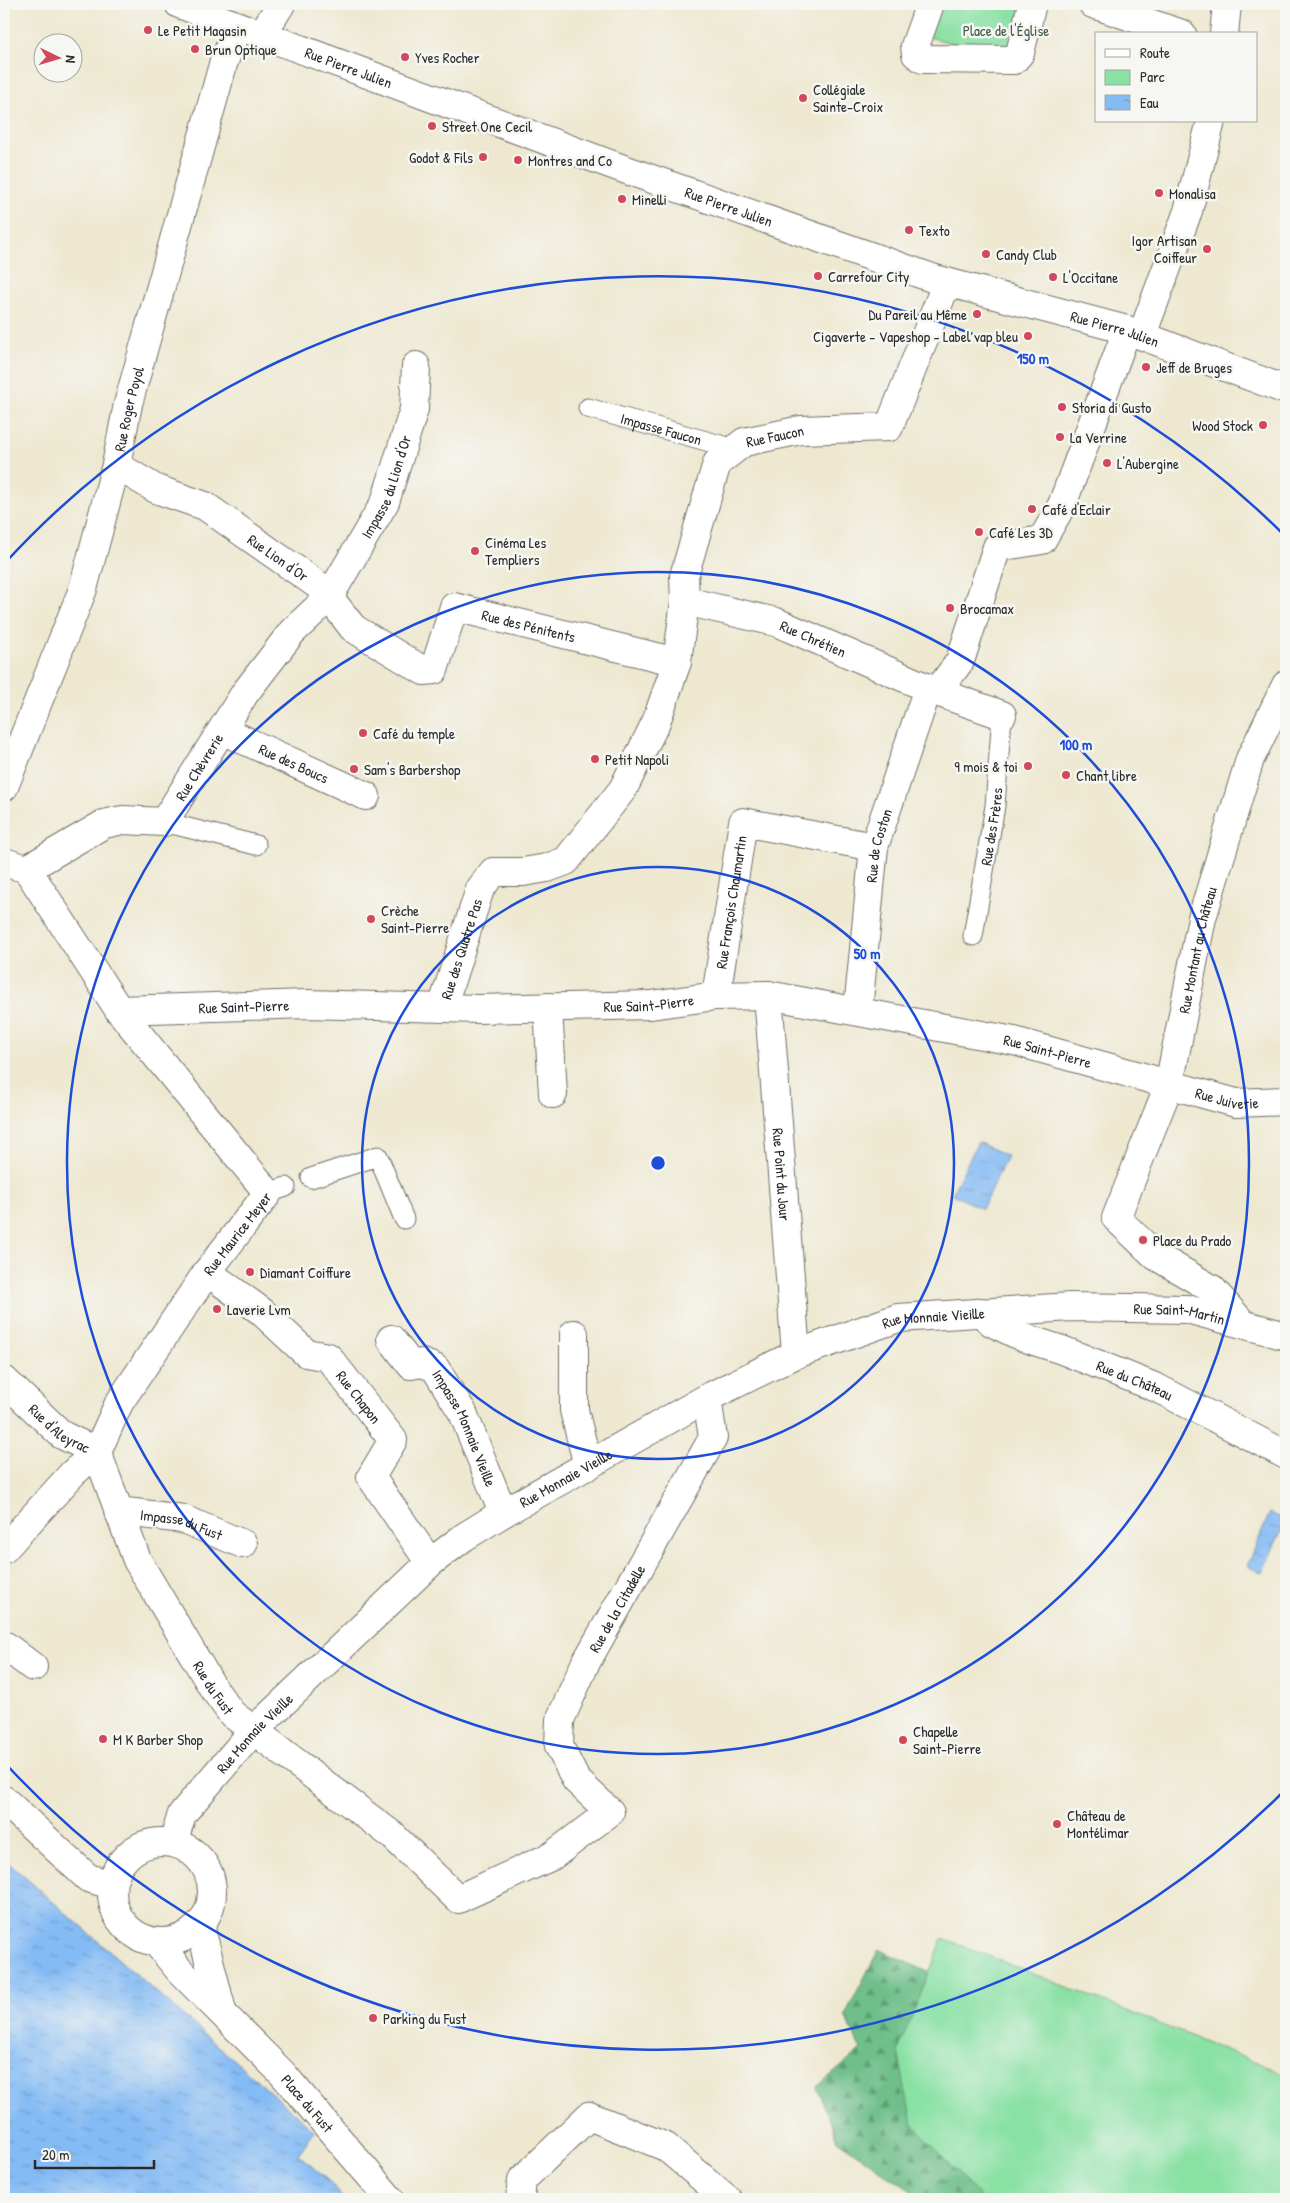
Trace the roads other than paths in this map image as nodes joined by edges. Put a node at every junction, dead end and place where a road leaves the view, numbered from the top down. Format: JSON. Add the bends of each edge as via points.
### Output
{"nodes":[{"id":1,"x":179,"y":4,"type":"edge"},
{"id":2,"x":281,"y":4,"type":"edge"},
{"id":3,"x":930,"y":4,"type":"edge"},
{"id":4,"x":1032,"y":4,"type":"edge"},
{"id":5,"x":1093,"y":4,"type":"edge"},
{"id":6,"x":1227,"y":4,"type":"edge"},
{"id":7,"x":250,"y":31,"type":"junction"},
{"id":8,"x":1176,"y":32,"type":"edge"},
{"id":9,"x":1224,"y":32,"type":"edge"},
{"id":10,"x":1211,"y":122,"type":"edge"},
{"id":11,"x":947,"y":282,"type":"junction"},
{"id":12,"x":1135,"y":332,"type":"junction"},
{"id":13,"x":416,"y":366,"type":"dead end"},
{"id":14,"x":1286,"y":390,"type":"edge"},
{"id":15,"x":588,"y":408,"type":"dead end"},
{"id":16,"x":735,"y":448,"type":"junction"},
{"id":17,"x":116,"y":465,"type":"junction"},
{"id":18,"x":329,"y":597,"type":"junction"},
{"id":19,"x":685,"y":601,"type":"junction"},
{"id":20,"x":677,"y":662,"type":"junction"},
{"id":21,"x":424,"y":671,"type":"joint"},
{"id":22,"x":1286,"y":685,"type":"edge"},
{"id":23,"x":932,"y":690,"type":"junction"},
{"id":24,"x":1002,"y":715,"type":"joint"},
{"id":25,"x":222,"y":730,"type":"junction"},
{"id":26,"x":4,"y":787,"type":"edge"},
{"id":27,"x":366,"y":796,"type":"dead end"},
{"id":28,"x":164,"y":822,"type":"junction"},
{"id":29,"x":256,"y":845,"type":"dead end"},
{"id":30,"x":874,"y":847,"type":"junction"},
{"id":31,"x":15,"y":865,"type":"edge"},
{"id":32,"x":480,"y":889,"type":"joint"},
{"id":33,"x":973,"y":936,"type":"dead end"},
{"id":34,"x":768,"y":995,"type":"junction"},
{"id":35,"x":716,"y":996,"type":"junction"},
{"id":36,"x":548,"y":1007,"type":"junction"},
{"id":37,"x":442,"y":1008,"type":"junction"},
{"id":38,"x":119,"y":1010,"type":"junction"},
{"id":39,"x":858,"y":1010,"type":"junction"},
{"id":40,"x":1169,"y":1085,"type":"junction"},
{"id":41,"x":553,"y":1094,"type":"dead end"},
{"id":42,"x":1286,"y":1101,"type":"edge"},
{"id":43,"x":311,"y":1178,"type":"dead end"},
{"id":44,"x":404,"y":1219,"type":"dead end"},
{"id":45,"x":207,"y":1272,"type":"junction"},
{"id":46,"x":1071,"y":1307,"type":"joint"},
{"id":47,"x":980,"y":1312,"type":"junction"},
{"id":48,"x":1243,"y":1324,"type":"junction"},
{"id":49,"x":574,"y":1334,"type":"dead end"},
{"id":50,"x":1286,"y":1336,"type":"edge"},
{"id":51,"x":391,"y":1339,"type":"dead end"},
{"id":52,"x":796,"y":1354,"type":"junction"},
{"id":53,"x":4,"y":1380,"type":"edge"},
{"id":54,"x":707,"y":1398,"type":"junction"},
{"id":55,"x":97,"y":1452,"type":"junction"},
{"id":56,"x":1286,"y":1455,"type":"edge"},
{"id":57,"x":588,"y":1466,"type":"junction"},
{"id":58,"x":118,"y":1511,"type":"junction"},
{"id":59,"x":503,"y":1513,"type":"junction"},
{"id":60,"x":243,"y":1544,"type":"dead end"},
{"id":61,"x":4,"y":1549,"type":"edge"},
{"id":62,"x":430,"y":1563,"type":"junction"},
{"id":63,"x":4,"y":1645,"type":"edge"},
{"id":64,"x":33,"y":1667,"type":"dead end"},
{"id":65,"x":254,"y":1730,"type":"junction"},
{"id":66,"x":4,"y":1800,"type":"edge"},
{"id":67,"x":173,"y":1843,"type":"junction"},
{"id":68,"x":112,"y":1885,"type":"junction"},
{"id":69,"x":458,"y":1899,"type":"joint"},
{"id":70,"x":200,"y":1925,"type":"junction"},
{"id":71,"x":157,"y":1943,"type":"junction"},
{"id":72,"x":222,"y":2011,"type":"junction"},
{"id":73,"x":390,"y":2199,"type":"edge"},
{"id":74,"x":520,"y":2199,"type":"edge"},
{"id":75,"x":727,"y":2199,"type":"edge"}],
"edges":[{"from":1,"to":7,"type":"street","name":"Rue Pierre Julien"},
{"from":2,"to":7,"type":"street","name":"Rue Roger Poyol"},
{"from":3,"to":4,"type":"street","via":[[915,46],[916,54],[923,58],[1014,60],[1020,53]]},
{"from":5,"to":8,"type":"street"},
{"from":6,"to":9,"type":"street"},
{"from":7,"to":11,"type":"street","name":"Rue Pierre Julien","via":[[618,167]]},
{"from":7,"to":17,"type":"street","name":"Rue Roger Poyol","via":[[224,61],[130,394]]},
{"from":10,"to":12,"type":"street","via":[[1188,210]]},
{"from":11,"to":12,"type":"street","name":"Rue Pierre Julien"},
{"from":11,"to":16,"type":"street","name":"Rue Faucon","via":[[889,427],[801,430],[744,442]]},
{"from":12,"to":14,"type":"street","name":"Rue Pierre Julien"},
{"from":12,"to":23,"type":"street","name":"Rue de Coston","via":[[1062,506],[1042,540],[997,547],[960,661]]},
{"from":13,"to":18,"type":"street","name":"Impasse du Lion d'Or","via":[[414,409],[385,502]]},
{"from":15,"to":16,"type":"lane","name":"Impasse Faucon"},
{"from":16,"to":19,"type":"street","name":"Rue Faucon","via":[[717,463],[684,576]]},
{"from":17,"to":18,"type":"street","name":"Rue Lion d'Or","via":[[156,489],[205,506],[322,588]]},
{"from":17,"to":26,"type":"street","name":"Rue Roger Poyol","via":[[83,589]]},
{"from":18,"to":21,"type":"street","name":"Rue Lion d'Or","via":[[353,628]]},
{"from":18,"to":25,"type":"street","name":"Rue Chèvrerie","via":[[292,632],[245,693]]},
{"from":19,"to":20,"type":"street","name":"Rue Faucon"},
{"from":19,"to":23,"type":"street","name":"Rue Chrétien","via":[[776,622]]},
{"from":20,"to":21,"type":"street","name":"Rue des Pénitents","via":[[454,607],[434,670]]},
{"from":20,"to":32,"type":"street","name":"Rue Faucon","via":[[656,722],[623,789],[566,860],[531,871],[493,872]]},
{"from":22,"to":40,"type":"street","name":"Rue Montant au Château","via":[[1250,759],[1202,918]]},
{"from":23,"to":24,"type":"street","name":"Rue Chrétien"},
{"from":23,"to":30,"type":"street","name":"Rue de Coston"},
{"from":24,"to":33,"type":"lane","name":"Rue des Frères","via":[[995,806]]},
{"from":25,"to":27,"type":"street","name":"Rue des Boucs"},
{"from":25,"to":28,"type":"street","name":"Rue Chèvrerie"},
{"from":28,"to":29,"type":"lane"},
{"from":28,"to":31,"type":"street","via":[[123,820],[104,824]]},
{"from":30,"to":35,"type":"street","name":"Rue François Chaumartin","via":[[743,822]]},
{"from":30,"to":39,"type":"street","name":"Rue de Coston"},
{"from":31,"to":38,"type":"street","name":"Rue Maurice Meyer"},
{"from":32,"to":37,"type":"street","name":"Rue des Quatre Pas"},
{"from":34,"to":35,"type":"street","name":"Rue Saint-Pierre"},
{"from":34,"to":39,"type":"street","name":"Rue Saint-Pierre"},
{"from":34,"to":52,"type":"street","name":"Rue Point du Jour"},
{"from":35,"to":36,"type":"street","name":"Rue Saint-Pierre","via":[[651,1005]]},
{"from":36,"to":37,"type":"street","name":"Rue Saint-Pierre"},
{"from":36,"to":41,"type":"street"},
{"from":37,"to":38,"type":"street","name":"Rue Saint-Pierre","via":[[307,1004]]},
{"from":38,"to":45,"type":"street","name":"Rue Maurice Meyer","via":[[277,1190]]},
{"from":39,"to":40,"type":"street","name":"Rue Saint-Pierre","via":[[1014,1041]]},
{"from":40,"to":42,"type":"street","name":"Rue Juiverie","via":[[1236,1102]]},
{"from":40,"to":48,"type":"street","name":"Rue Montant au Château","via":[[1116,1218],[1156,1256],[1212,1288]]},
{"from":43,"to":44,"type":"lane","via":[[378,1156]]},
{"from":45,"to":55,"type":"street","name":"Rue Maurice Meyer","via":[[119,1403]]},
{"from":45,"to":62,"type":"street","name":"Rue Chapon","via":[[260,1311],[306,1353],[328,1357],[355,1389],[393,1440],[371,1477]]},
{"from":46,"to":47,"type":"street","name":"Rue Monnaie Vieille"},
{"from":46,"to":48,"type":"street","name":"Rue Saint-Martin","via":[[1187,1308]]},
{"from":47,"to":52,"type":"street","name":"Rue Monnaie Vieille","via":[[898,1318]]},
{"from":47,"to":56,"type":"street","name":"Rue du Château","via":[[991,1322],[1022,1338],[1062,1350],[1157,1388]]},
{"from":48,"to":50,"type":"street","name":"Rue Saint-Martin"},
{"from":49,"to":57,"type":"street","via":[[574,1410]]},
{"from":51,"to":59,"type":"street","name":"Impasse Monnaie Vieille","via":[[411,1365],[422,1363],[435,1368],[463,1413]]},
{"from":52,"to":54,"type":"street","name":"Rue Monnaie Vieille"},
{"from":53,"to":55,"type":"street","name":"Rue d'Aleyrac","via":[[62,1435]]},
{"from":54,"to":57,"type":"street","name":"Rue Monnaie Vieille"},
{"from":54,"to":69,"type":"street","name":"Rue de la Citadelle","via":[[713,1438],[585,1664],[560,1720],[559,1746],[576,1780],[610,1812],[552,1856]]},
{"from":55,"to":58,"type":"street","name":"Rue du Fust"},
{"from":55,"to":61,"type":"street","name":"Rue Maurice Meyer","via":[[73,1473]]},
{"from":57,"to":59,"type":"street","name":"Rue Monnaie Vieille"},
{"from":58,"to":60,"type":"street","name":"Impasse du Fust","via":[[183,1519]]},
{"from":58,"to":65,"type":"street","name":"Rue du Fust","via":[[136,1560],[213,1688],[232,1714]]},
{"from":59,"to":62,"type":"street","name":"Rue Monnaie Vieille"},
{"from":62,"to":65,"type":"street","name":"Rue Monnaie Vieille"},
{"from":63,"to":64,"type":"street"},
{"from":65,"to":67,"type":"street","name":"Rue Monnaie Vieille","via":[[182,1814]]},
{"from":65,"to":69,"type":"street","name":"Rue du Fust","via":[[392,1835]]},
{"from":66,"to":68,"type":"street","via":[[88,1878]]},
{"from":67,"to":68,"type":"street","via":[[148,1843],[126,1856],[116,1870]]},
{"from":67,"to":70,"type":"street","via":[[199,1858],[208,1873],[212,1896]]},
{"from":68,"to":71,"type":"street","via":[[114,1909],[122,1924],[131,1932]]},
{"from":70,"to":71,"type":"street","via":[[186,1936]]},
{"from":70,"to":72,"type":"street","name":"Place du Fust"},
{"from":71,"to":72,"type":"street","name":"Place du Fust","via":[[180,1971]]},
{"from":72,"to":73,"type":"street","name":"Place du Fust","via":[[282,2073]]},
{"from":74,"to":75,"type":"street","via":[[522,2180],[589,2116],[666,2147]]}]}
